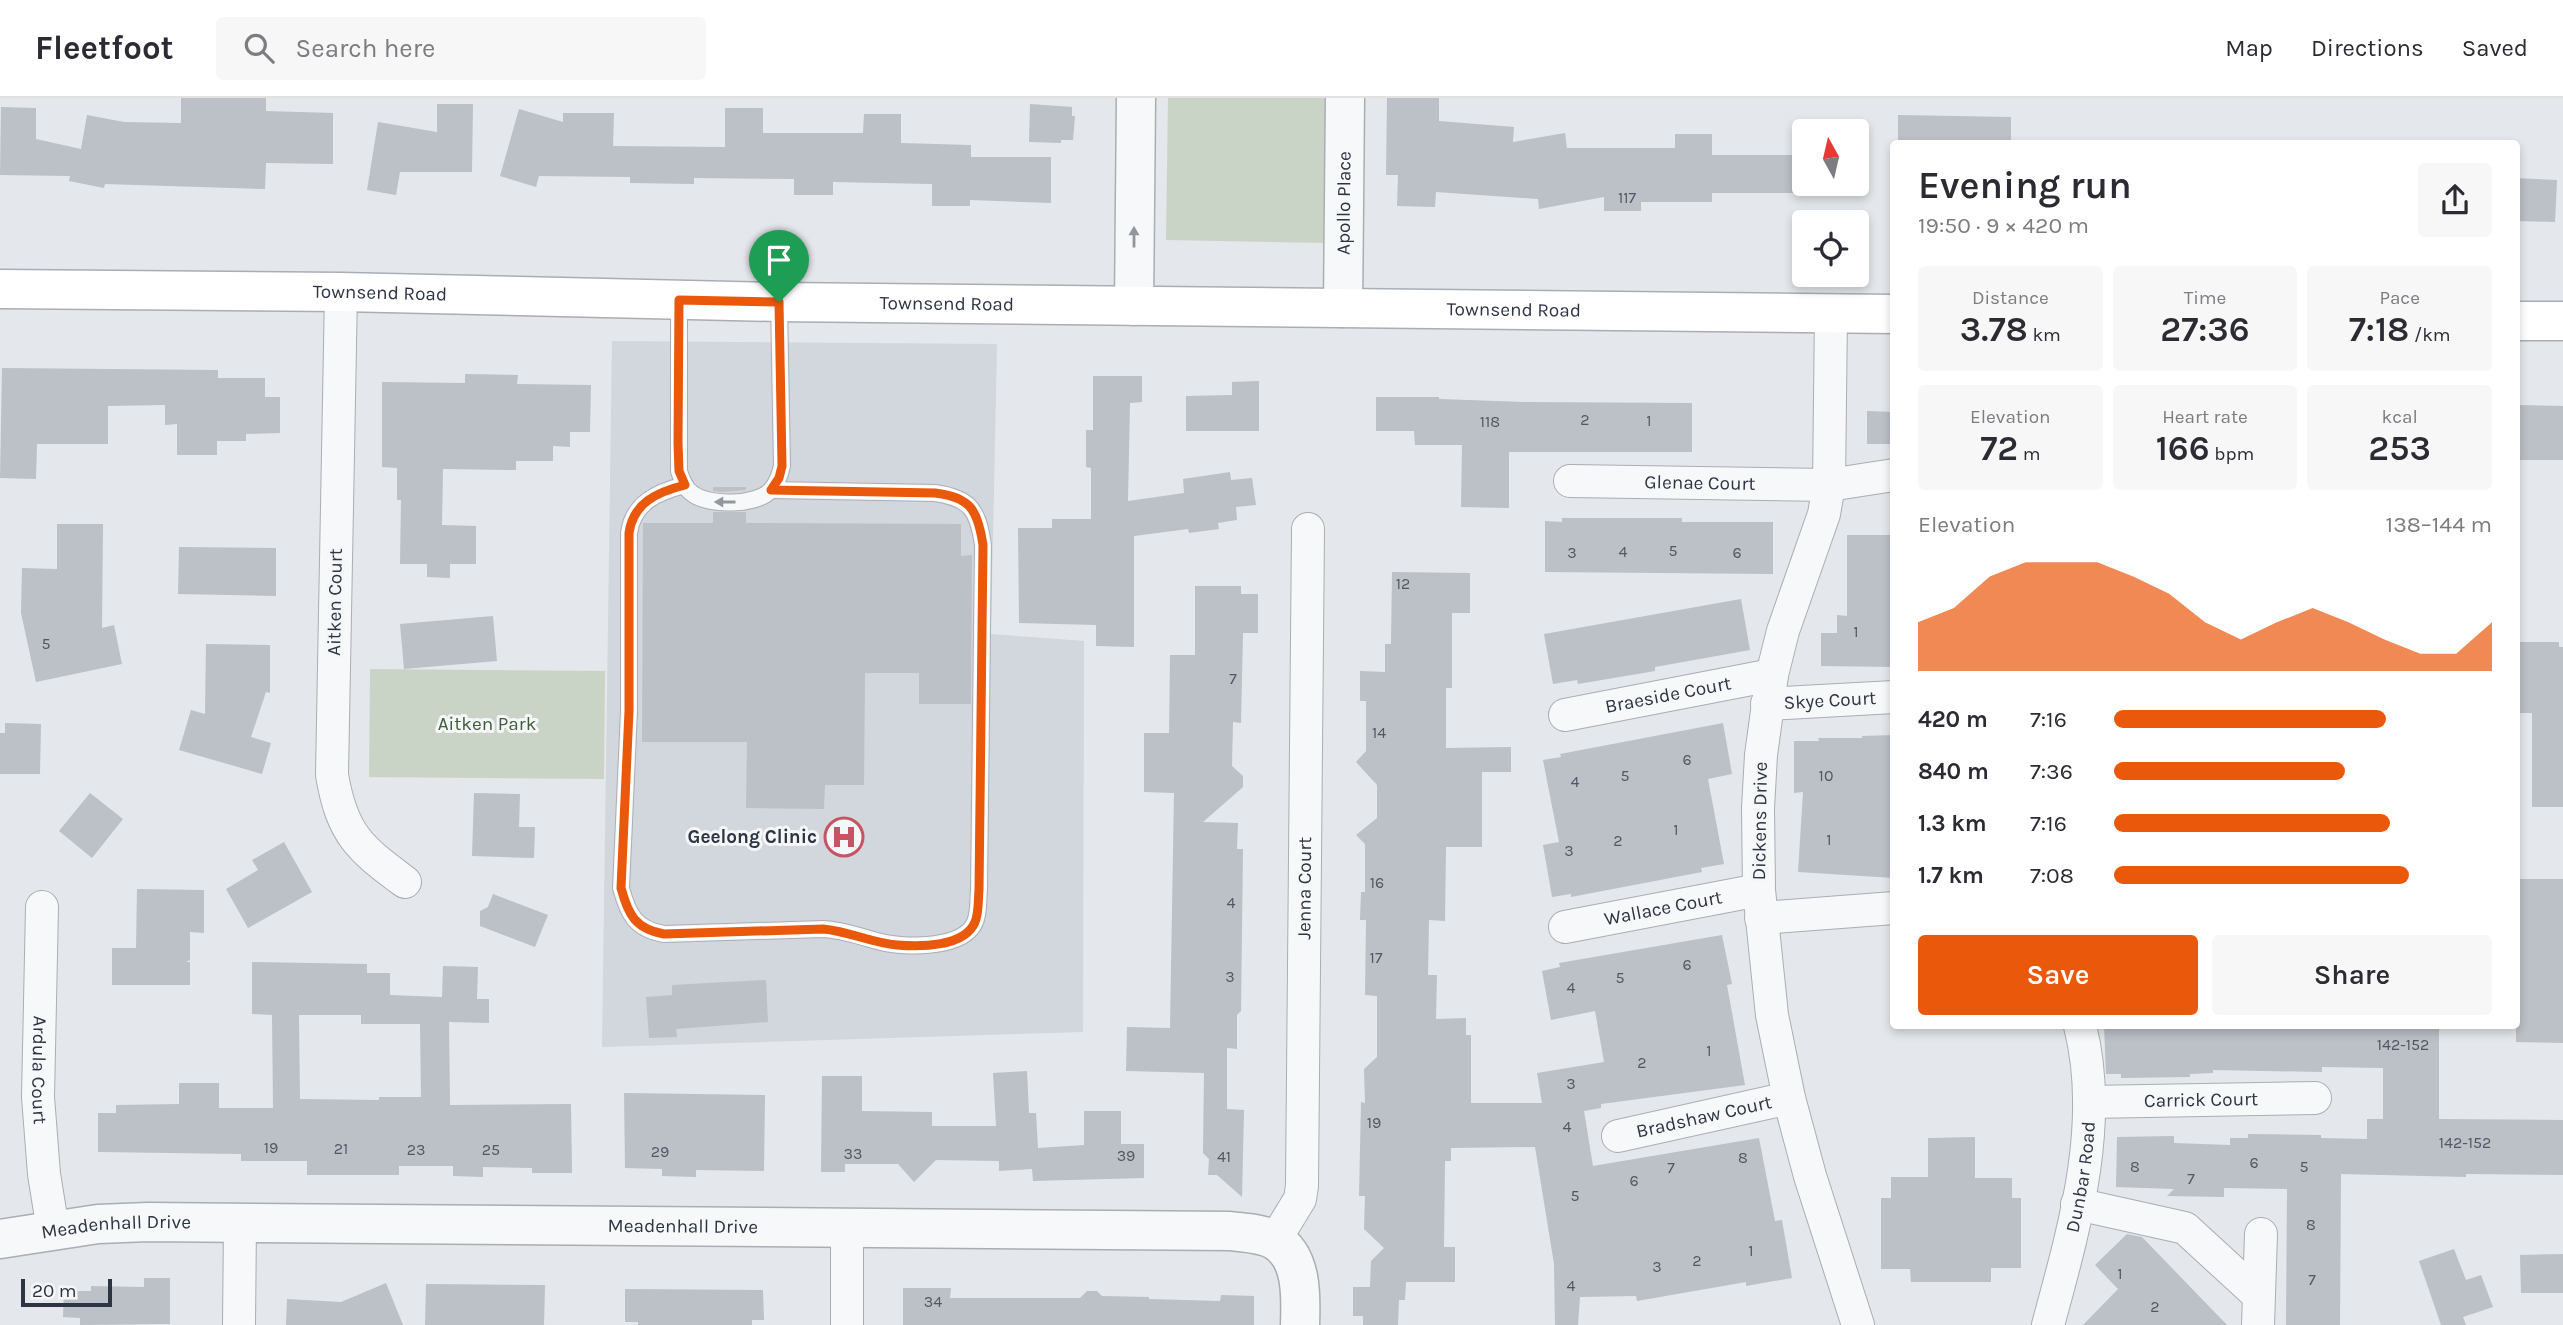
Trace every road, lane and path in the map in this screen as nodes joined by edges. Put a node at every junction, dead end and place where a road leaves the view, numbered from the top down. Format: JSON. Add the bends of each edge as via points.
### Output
{"nodes":[{"id":1,"x":1136,"y":98,"type":"edge"},
{"id":2,"x":1345,"y":98,"type":"edge"},
{"id":3,"x":0,"y":289,"type":"edge"},
{"id":4,"x":341,"y":292,"type":"junction"},
{"id":5,"x":679,"y":300,"type":"junction"},
{"id":6,"x":779,"y":302,"type":"junction"},
{"id":7,"x":1134,"y":306,"type":"junction"},
{"id":8,"x":1343,"y":308,"type":"junction"},
{"id":9,"x":1831,"y":313,"type":"junction"},
{"id":10,"x":1890,"y":314,"type":"edge"},
{"id":11,"x":2520,"y":321,"type":"edge"},
{"id":12,"x":2563,"y":321,"type":"edge"},
{"id":13,"x":1890,"y":476,"type":"edge"},
{"id":14,"x":1570,"y":481,"type":"dead end"},
{"id":15,"x":685,"y":485,"type":"junction"},
{"id":16,"x":1829,"y":485,"type":"junction"},
{"id":17,"x":771,"y":490,"type":"junction"},
{"id":18,"x":1308,"y":529,"type":"dead end"},
{"id":19,"x":1770,"y":689,"type":"junction"},
{"id":20,"x":1890,"y":697,"type":"edge"},
{"id":21,"x":1565,"y":715,"type":"dead end"},
{"id":22,"x":405,"y":882,"type":"dead end"},
{"id":23,"x":1760,"y":904,"type":"junction"},
{"id":24,"x":42,"y":907,"type":"dead end"},
{"id":25,"x":1890,"y":908,"type":"edge"},
{"id":26,"x":1565,"y":927,"type":"dead end"},
{"id":27,"x":2081,"y":1029,"type":"edge"},
{"id":28,"x":1789,"y":1098,"type":"junction"},
{"id":29,"x":2315,"y":1098,"type":"dead end"},
{"id":30,"x":2089,"y":1102,"type":"junction"},
{"id":31,"x":1618,"y":1136,"type":"dead end"},
{"id":32,"x":2077,"y":1204,"type":"junction"},
{"id":33,"x":240,"y":1223,"type":"junction"},
{"id":34,"x":847,"y":1229,"type":"junction"},
{"id":35,"x":53,"y":1230,"type":"junction"},
{"id":36,"x":2261,"y":1234,"type":"dead end"},
{"id":37,"x":0,"y":1239,"type":"edge"},
{"id":38,"x":1275,"y":1240,"type":"junction"},
{"id":39,"x":2258,"y":1310,"type":"edge"},
{"id":40,"x":239,"y":1325,"type":"edge"},
{"id":41,"x":846,"y":1325,"type":"edge"},
{"id":42,"x":1300,"y":1325,"type":"edge"},
{"id":43,"x":1858,"y":1325,"type":"edge"},
{"id":44,"x":2048,"y":1325,"type":"edge"}],
"edges":[{"from":7,"to":1,"type":"street","one_way":true},
{"from":2,"to":8,"type":"street","name":"Apollo Place"},
{"from":3,"to":4,"type":"main road","name":"Townsend Road"},
{"from":4,"to":5,"type":"main road","name":"Townsend Road"},
{"from":4,"to":22,"type":"street","name":"Aitken Court","via":[[332,775],[337,806],[348,829],[368,854]]},
{"from":5,"to":6,"type":"main road","name":"Townsend Road"},
{"from":5,"to":15,"type":"lane","via":[[678,443],[679,471]]},
{"from":6,"to":7,"type":"main road","name":"Townsend Road"},
{"from":6,"to":17,"type":"lane","via":[[782,466]]},
{"from":7,"to":8,"type":"main road","name":"Townsend Road"},
{"from":8,"to":9,"type":"main road","name":"Townsend Road"},
{"from":9,"to":10,"type":"main road","name":"Townsend Road"},
{"from":9,"to":16,"type":"street","name":"Dickens Drive"},
{"from":11,"to":12,"type":"main road"},
{"from":13,"to":16,"type":"street","name":"Glenae Court"},
{"from":14,"to":16,"type":"street","name":"Glenae Court"},
{"from":17,"to":15,"type":"lane","one_way":true,"via":[[758,498],[728,503],[705,501]]},
{"from":15,"to":17,"type":"lane","via":[[649,499],[631,521],[621,888],[625,905],[649,932],[664,934],[823,929],[898,945],[958,940],[976,921],[979,877],[983,545],[976,513],[953,495]]},
{"from":16,"to":19,"type":"street","name":"Dickens Drive","via":[[1824,514],[1783,631]]},
{"from":18,"to":38,"type":"street","name":"Jenna Court","via":[[1302,1186],[1300,1199]]},
{"from":19,"to":20,"type":"street","name":"Skye Court"},
{"from":19,"to":21,"type":"street","name":"Braeside Court"},
{"from":19,"to":23,"type":"street","name":"Dickens Drive","via":[[1758,808]]},
{"from":23,"to":25,"type":"street"},
{"from":23,"to":26,"type":"street","name":"Wallace Court"},
{"from":23,"to":28,"type":"street","name":"Dickens Drive","via":[[1772,1015]]},
{"from":24,"to":35,"type":"street","name":"Ardula Court","via":[[38,1097]]},
{"from":27,"to":30,"type":"street","name":"Dunbar Road"},
{"from":28,"to":31,"type":"street","name":"Bradshaw Court"},
{"from":28,"to":43,"type":"street","name":"Dickens Drive"},
{"from":29,"to":30,"type":"street","name":"Carrick Court"},
{"from":30,"to":32,"type":"street","name":"Dunbar Road","via":[[2089,1136]]},
{"from":32,"to":39,"type":"street","via":[[2185,1228]]},
{"from":32,"to":44,"type":"street","name":"Dunbar Road"},
{"from":33,"to":34,"type":"street","name":"Meadenhall Drive"},
{"from":33,"to":35,"type":"street","name":"Meadenhall Drive","via":[[148,1222]]},
{"from":33,"to":40,"type":"street"},
{"from":34,"to":38,"type":"street","name":"Meadenhall Drive","via":[[1230,1231]]},
{"from":34,"to":41,"type":"street"},
{"from":35,"to":37,"type":"street","name":"Meadenhall Drive"},
{"from":36,"to":39,"type":"street"},
{"from":38,"to":42,"type":"street","via":[[1297,1270]]}]}
